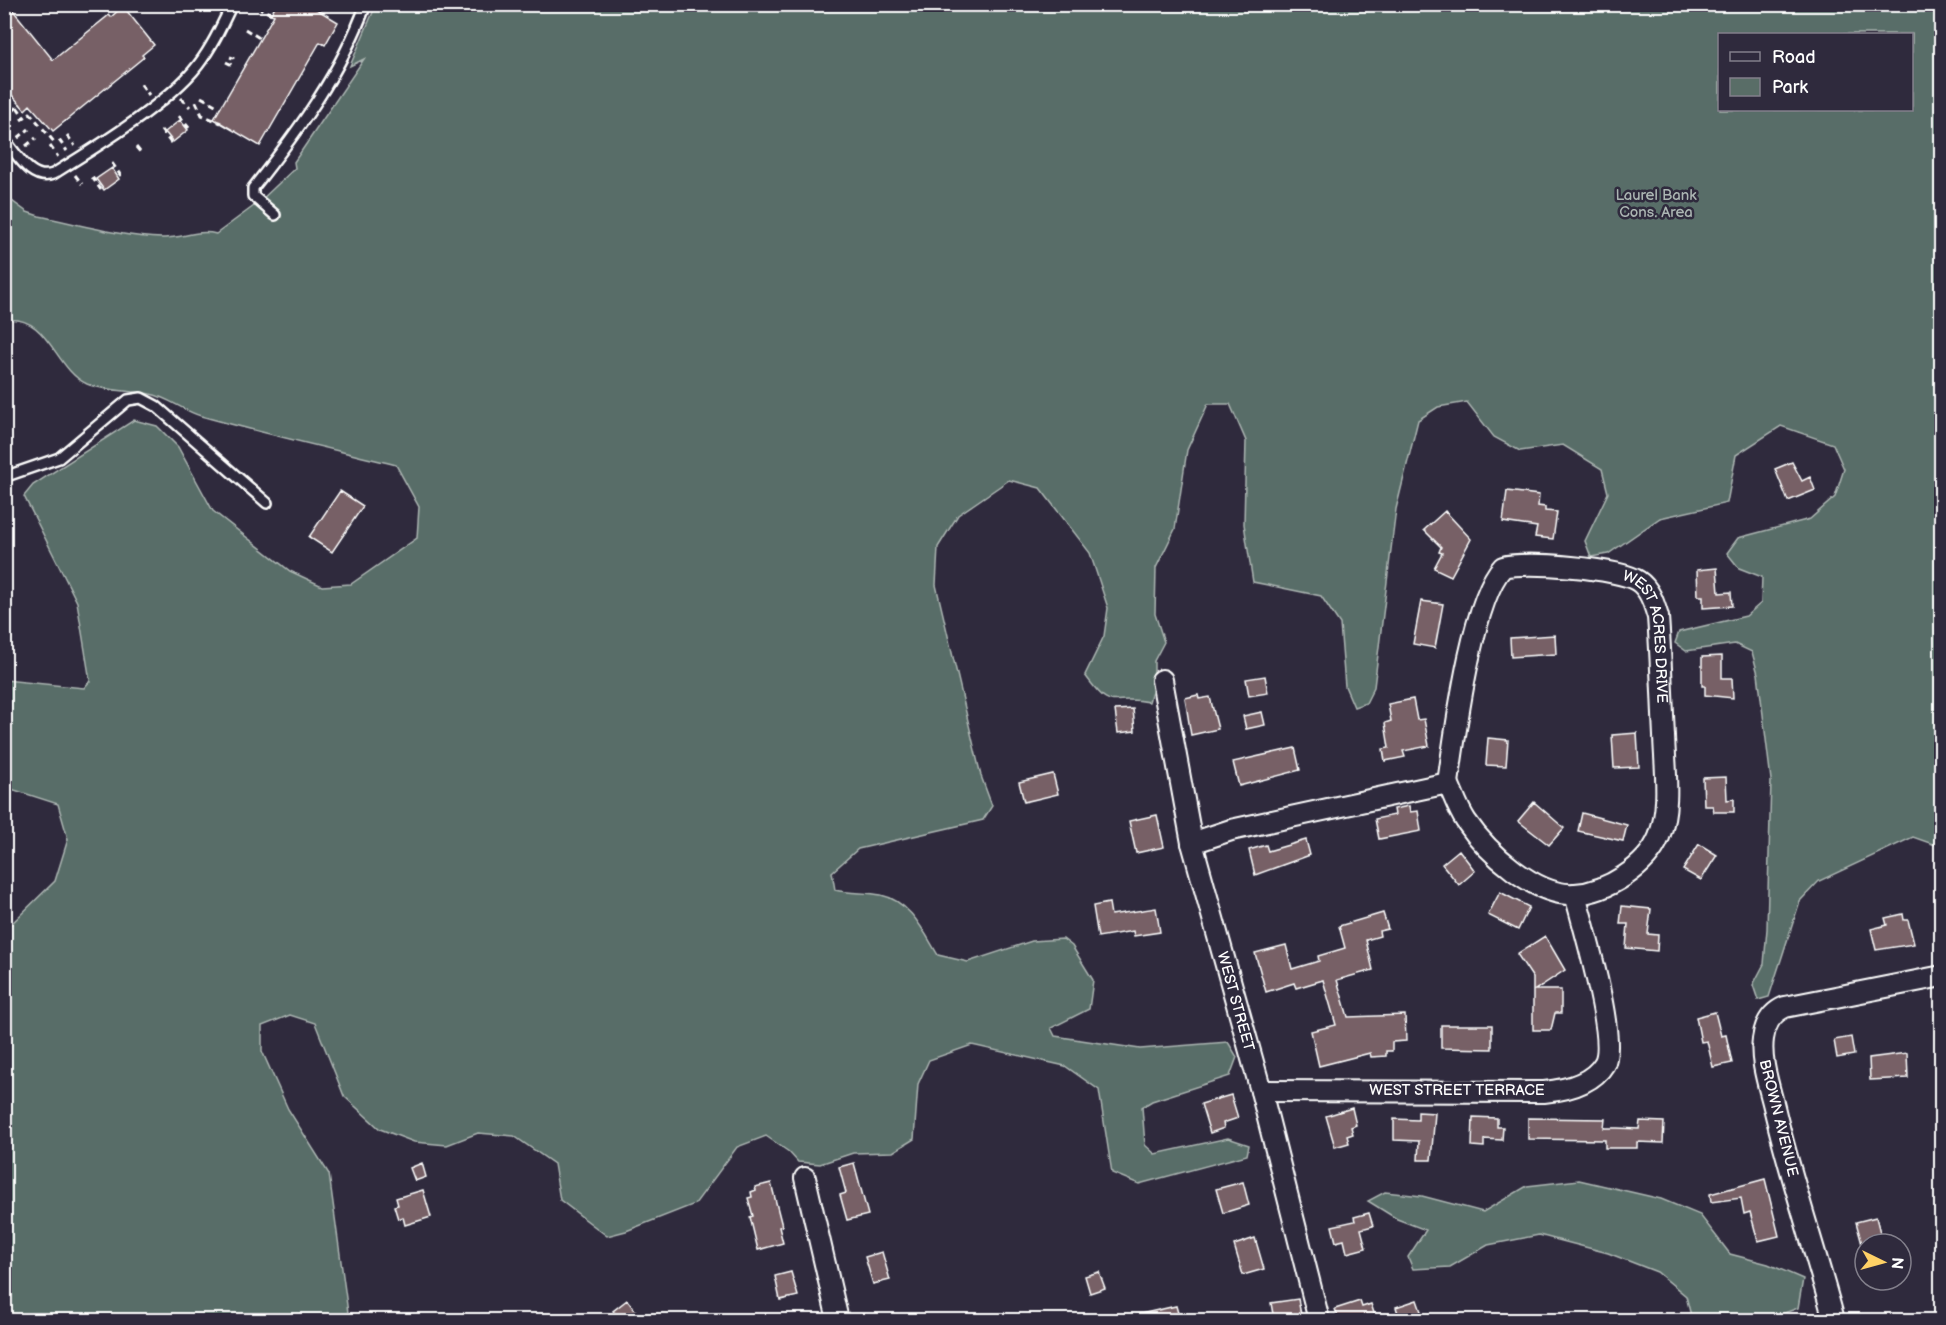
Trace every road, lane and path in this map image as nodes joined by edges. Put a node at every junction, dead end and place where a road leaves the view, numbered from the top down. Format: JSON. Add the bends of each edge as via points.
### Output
{"nodes":[{"id":1,"x":232,"y":4,"type":"edge"},
{"id":2,"x":366,"y":4,"type":"edge"},
{"id":3,"x":257,"y":7,"type":"dead end"},
{"id":4,"x":271,"y":14,"type":"dead end"},
{"id":5,"x":245,"y":29,"type":"dead end"},
{"id":6,"x":261,"y":39,"type":"dead end"},
{"id":7,"x":230,"y":57,"type":"dead end"},
{"id":8,"x":226,"y":62,"type":"dead end"},
{"id":9,"x":201,"y":97,"type":"dead end"},
{"id":10,"x":196,"y":102,"type":"dead end"},
{"id":11,"x":220,"y":108,"type":"dead end"},
{"id":12,"x":179,"y":116,"type":"dead end"},
{"id":13,"x":4,"y":118,"type":"edge"},
{"id":14,"x":221,"y":123,"type":"dead end"},
{"id":15,"x":189,"y":128,"type":"dead end"},
{"id":16,"x":161,"y":130,"type":"dead end"},
{"id":17,"x":4,"y":139,"type":"edge"},
{"id":18,"x":55,"y":143,"type":"dead end"},
{"id":19,"x":171,"y":143,"type":"dead end"},
{"id":20,"x":50,"y":146,"type":"dead end"},
{"id":21,"x":136,"y":147,"type":"dead end"},
{"id":22,"x":141,"y":153,"type":"dead end"},
{"id":23,"x":58,"y":159,"type":"dead end"},
{"id":24,"x":112,"y":163,"type":"dead end"},
{"id":25,"x":75,"y":175,"type":"dead end"},
{"id":26,"x":120,"y":176,"type":"dead end"},
{"id":27,"x":92,"y":177,"type":"dead end"},
{"id":28,"x":82,"y":184,"type":"dead end"},
{"id":29,"x":101,"y":190,"type":"dead end"},
{"id":30,"x":275,"y":215,"type":"dead end"},
{"id":31,"x":4,"y":477,"type":"edge"},
{"id":32,"x":267,"y":503,"type":"dead end"},
{"id":33,"x":1162,"y":680,"type":"dead end"},
{"id":34,"x":1448,"y":783,"type":"junction"},
{"id":35,"x":1192,"y":843,"type":"junction"},
{"id":36,"x":1575,"y":894,"type":"junction"},
{"id":37,"x":1941,"y":976,"type":"edge"},
{"id":38,"x":1261,"y":1091,"type":"junction"},
{"id":39,"x":806,"y":1178,"type":"dead end"},
{"id":40,"x":838,"y":1320,"type":"edge"},
{"id":41,"x":1320,"y":1320,"type":"edge"},
{"id":42,"x":1834,"y":1320,"type":"edge"}],
"edges":[{"from":1,"to":17,"type":"lane","via":[[198,65],[178,85],[53,174],[31,171]]},
{"from":2,"to":30,"type":"lane","via":[[322,95],[253,188],[253,196]]},
{"from":3,"to":4,"type":"path"},
{"from":5,"to":6,"type":"path"},
{"from":7,"to":8,"type":"path","via":[[230,64]]},
{"from":9,"to":11,"type":"path"},
{"from":10,"to":14,"type":"path","via":[[202,115]]},
{"from":12,"to":15,"type":"path"},
{"from":13,"to":18,"type":"path","via":[[19,106],[23,118],[30,112]]},
{"from":16,"to":19,"type":"path"},
{"from":20,"to":23,"type":"path"},
{"from":21,"to":22,"type":"path"},
{"from":24,"to":26,"type":"path"},
{"from":25,"to":28,"type":"path"},
{"from":27,"to":29,"type":"path"},
{"from":31,"to":32,"type":"lane","via":[[59,458],[128,399],[141,398],[156,406]]},
{"from":33,"to":35,"type":"street","name":"WEST STREET"},
{"from":34,"to":35,"type":"street","via":[[1351,801]]},
{"from":34,"to":36,"type":"street","via":[[1467,821],[1494,853],[1537,885],[1554,893]]},
{"from":34,"to":36,"type":"street","name":"WEST ACRES DRIVE","via":[[1478,623],[1495,576],[1503,567],[1527,564],[1610,572],[1638,581],[1651,596],[1658,617],[1666,792],[1663,824],[1652,849],[1624,876],[1602,888]]},
{"from":35,"to":38,"type":"street","name":"WEST STREET"},
{"from":36,"to":38,"type":"street","name":"WEST STREET TERRACE","via":[[1609,1038],[1605,1063],[1590,1078],[1568,1088],[1537,1092]]},
{"from":37,"to":42,"type":"street","name":"BROWN AVENUE","via":[[1785,1007],[1767,1022],[1763,1038],[1766,1071],[1781,1138]]},
{"from":38,"to":41,"type":"street","name":"WEST STREET"},
{"from":39,"to":40,"type":"street"}]}
